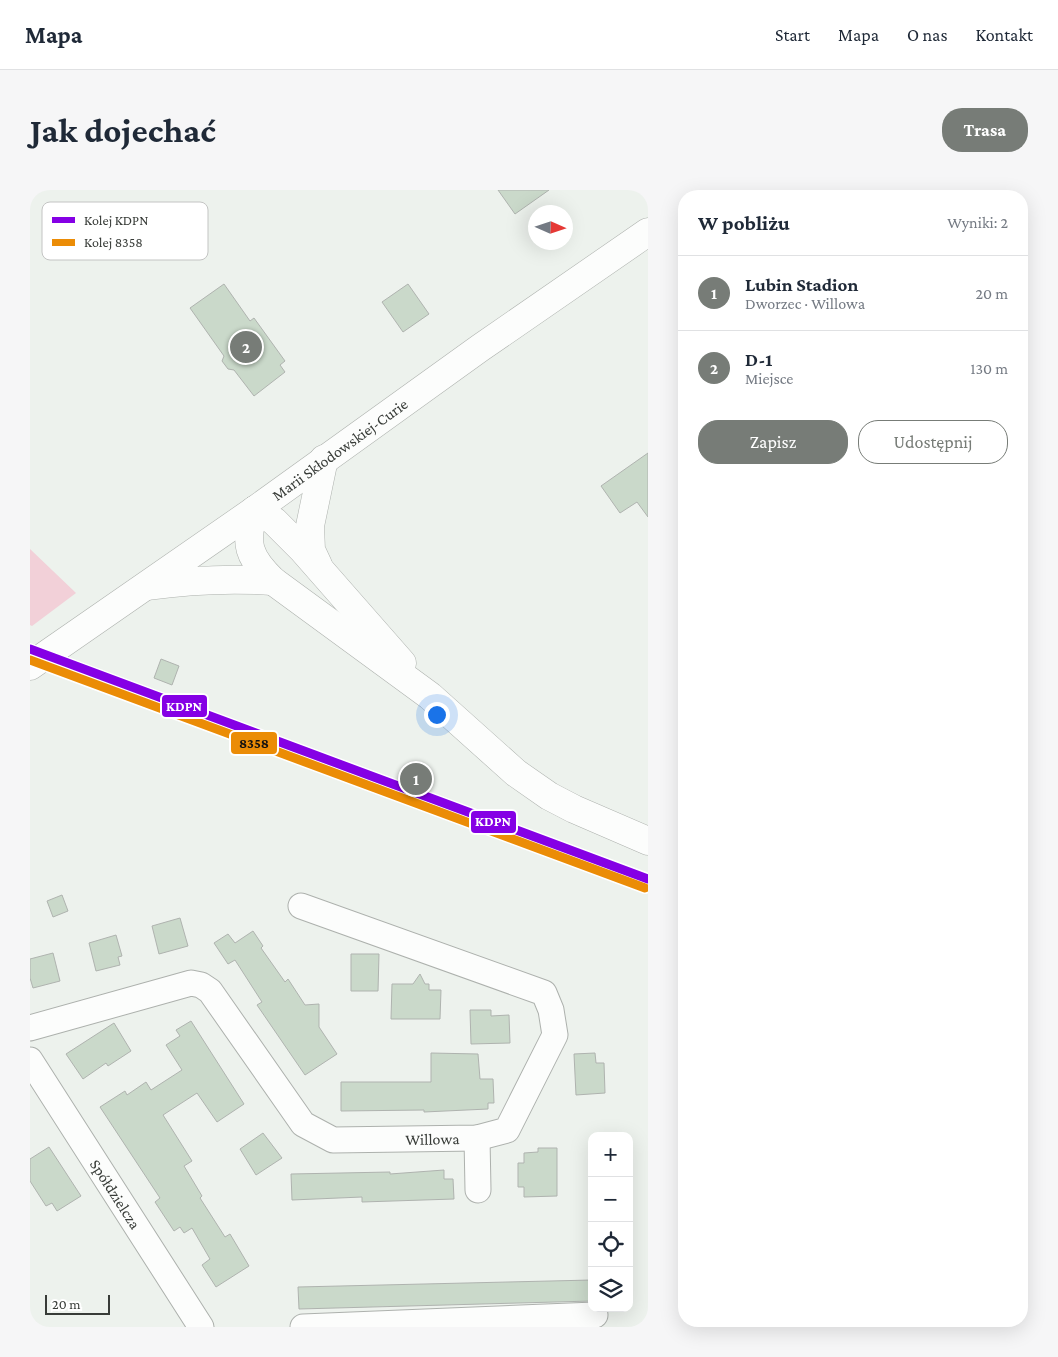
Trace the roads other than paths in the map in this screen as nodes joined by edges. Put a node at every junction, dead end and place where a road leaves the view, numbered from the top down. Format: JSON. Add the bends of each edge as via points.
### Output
{"nodes":[{"id":1,"x":648,"y":232,"type":"edge"},
{"id":2,"x":324,"y":460,"type":"junction"},
{"id":3,"x":254,"y":510,"type":"junction"},
{"id":4,"x":318,"y":567,"type":"junction"},
{"id":5,"x":273,"y":581,"type":"junction"},
{"id":6,"x":141,"y":587,"type":"junction"},
{"id":7,"x":30,"y":666,"type":"edge"},
{"id":8,"x":430,"y":696,"type":"junction"},
{"id":9,"x":648,"y":841,"type":"edge"},
{"id":10,"x":301,"y":906,"type":"dead end"},
{"id":11,"x":30,"y":1028,"type":"edge"},
{"id":12,"x":30,"y":1060,"type":"edge"},
{"id":13,"x":477,"y":1138,"type":"junction"},
{"id":14,"x":478,"y":1190,"type":"dead end"},
{"id":15,"x":595,"y":1316,"type":"dead end"},
{"id":16,"x":201,"y":1327,"type":"edge"},
{"id":17,"x":303,"y":1327,"type":"edge"}],
"edges":[{"from":1,"to":2,"type":"street","name":"Marii Skłodowskiej-Curie"},
{"from":2,"to":3,"type":"street","name":"Marii Skłodowskiej-Curie"},
{"from":2,"to":4,"type":"street","via":[[310,526],[311,550]]},
{"from":3,"to":4,"type":"street","via":[[274,521]]},
{"from":3,"to":5,"type":"street","via":[[248,527],[249,546],[258,567]]},
{"from":3,"to":6,"type":"street","name":"Marii Skłodowskiej-Curie"},
{"from":4,"to":8,"type":"street"},
{"from":5,"to":6,"type":"street","via":[[201,580]]},
{"from":5,"to":8,"type":"street"},
{"from":6,"to":7,"type":"street","name":"Marii Skłodowskiej-Curie"},
{"from":8,"to":9,"type":"street","via":[[516,773],[549,796]]},
{"from":10,"to":13,"type":"street","name":"Willowa","via":[[544,993],[552,1010],[555,1036],[506,1130]]},
{"from":11,"to":13,"type":"street","name":"Willowa","via":[[192,983],[201,984],[210,991],[303,1124],[333,1140]]},
{"from":12,"to":16,"type":"street","name":"Spółdzielcza"},
{"from":13,"to":14,"type":"street"},
{"from":15,"to":17,"type":"street"}]}
